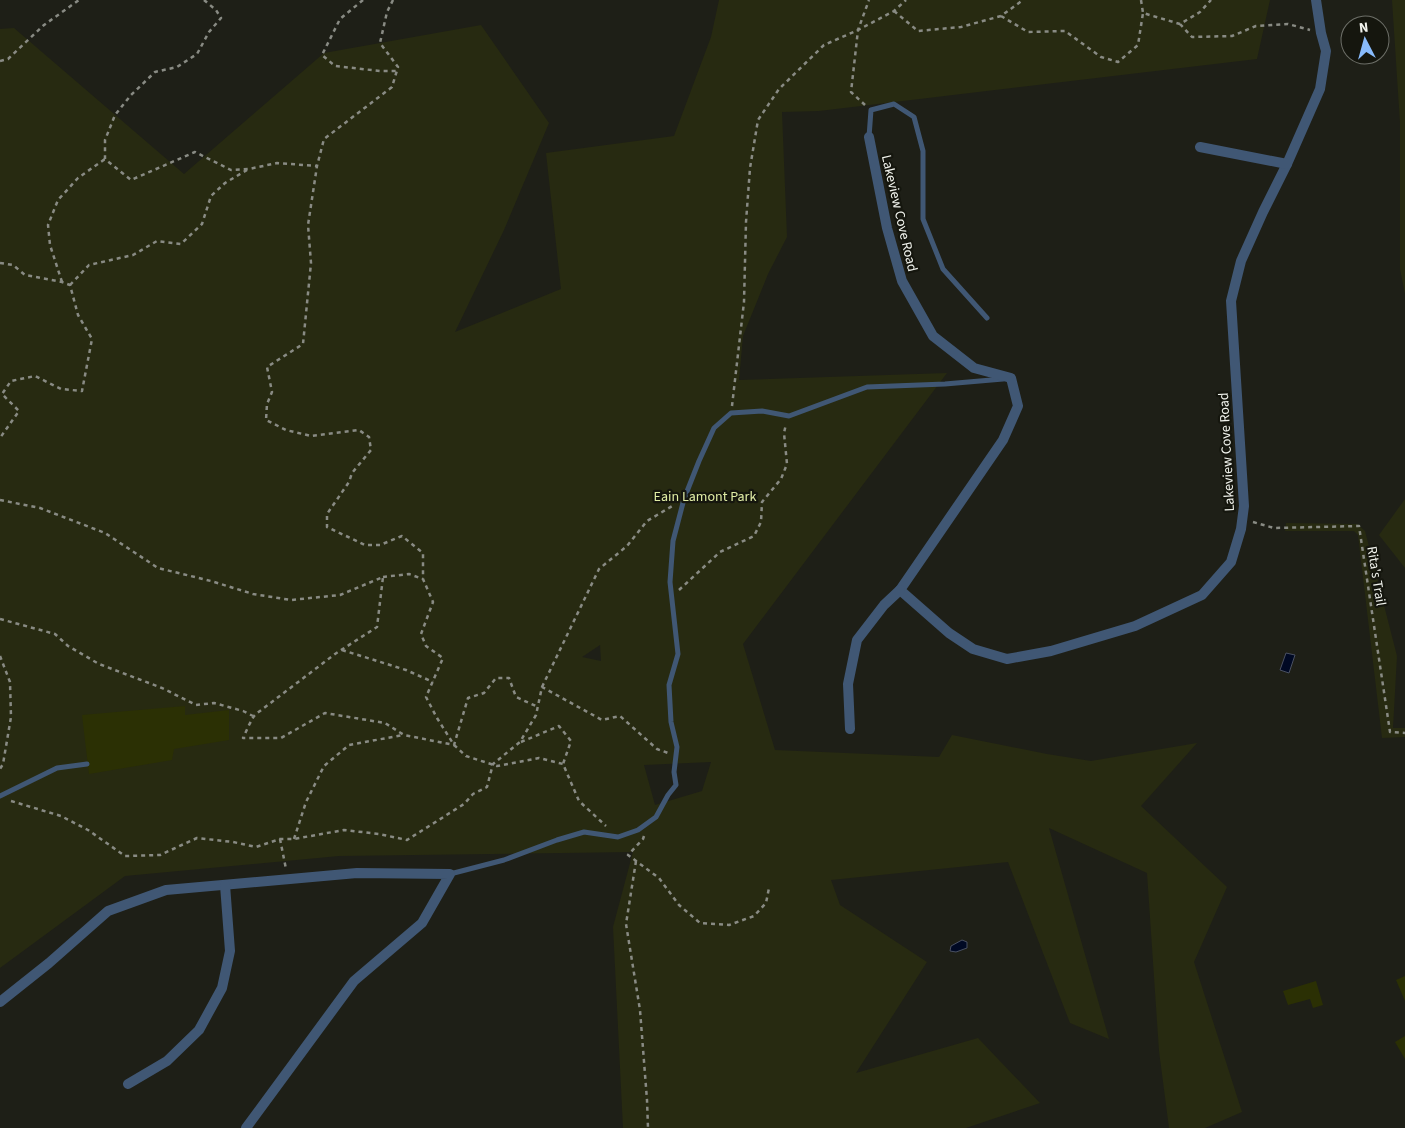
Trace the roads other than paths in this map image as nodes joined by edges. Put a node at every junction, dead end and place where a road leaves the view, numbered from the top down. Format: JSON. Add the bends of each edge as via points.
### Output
{"nodes":[{"id":1,"x":1316,"y":0,"type":"edge"},
{"id":2,"x":868,"y":137,"type":"joint"},
{"id":3,"x":1200,"y":147,"type":"dead end"},
{"id":4,"x":1287,"y":164,"type":"junction"},
{"id":5,"x":987,"y":318,"type":"dead end"},
{"id":6,"x":1011,"y":378,"type":"junction"},
{"id":7,"x":900,"y":590,"type":"junction"},
{"id":8,"x":850,"y":729,"type":"dead end"},
{"id":9,"x":88,"y":764,"type":"dead end"},
{"id":10,"x":0,"y":796,"type":"edge"},
{"id":11,"x":450,"y":874,"type":"junction"},
{"id":12,"x":225,"y":884,"type":"junction"},
{"id":13,"x":0,"y":1002,"type":"edge"},
{"id":14,"x":128,"y":1084,"type":"dead end"},
{"id":15,"x":246,"y":1128,"type":"edge"}],
"edges":[{"from":1,"to":4,"type":"street","name":"Lakeview Cove Road","via":[[1326,50],[1320,89]]},
{"from":2,"to":5,"type":"lane","via":[[871,110],[894,104],[914,117],[923,151],[923,219],[943,269]]},
{"from":2,"to":6,"type":"street","name":"Lakeview Cove Road","via":[[902,281],[933,336],[974,368]]},
{"from":3,"to":4,"type":"street"},
{"from":4,"to":7,"type":"street","name":"Lakeview Cove Road","via":[[1241,261],[1231,301],[1244,506],[1231,562],[1202,595],[1135,626],[1051,651],[1007,659],[973,649],[949,633]]},
{"from":6,"to":7,"type":"street","via":[[1018,406],[1003,440]]},
{"from":6,"to":11,"type":"lane","via":[[867,387],[789,416],[762,411],[731,413],[714,428],[684,499],[673,540],[670,582],[678,654],[669,686],[671,722],[677,747],[676,785],[656,817],[638,830],[618,838],[584,832],[504,860]]},
{"from":7,"to":8,"type":"street","via":[[857,640],[848,684]]},
{"from":9,"to":10,"type":"lane","via":[[57,768]]},
{"from":11,"to":12,"type":"street","via":[[357,873]]},
{"from":11,"to":15,"type":"street","via":[[422,924],[354,981]]},
{"from":12,"to":13,"type":"street","via":[[166,890],[108,911]]},
{"from":12,"to":14,"type":"street","via":[[230,951],[222,988],[198,1030],[167,1061]]}]}
